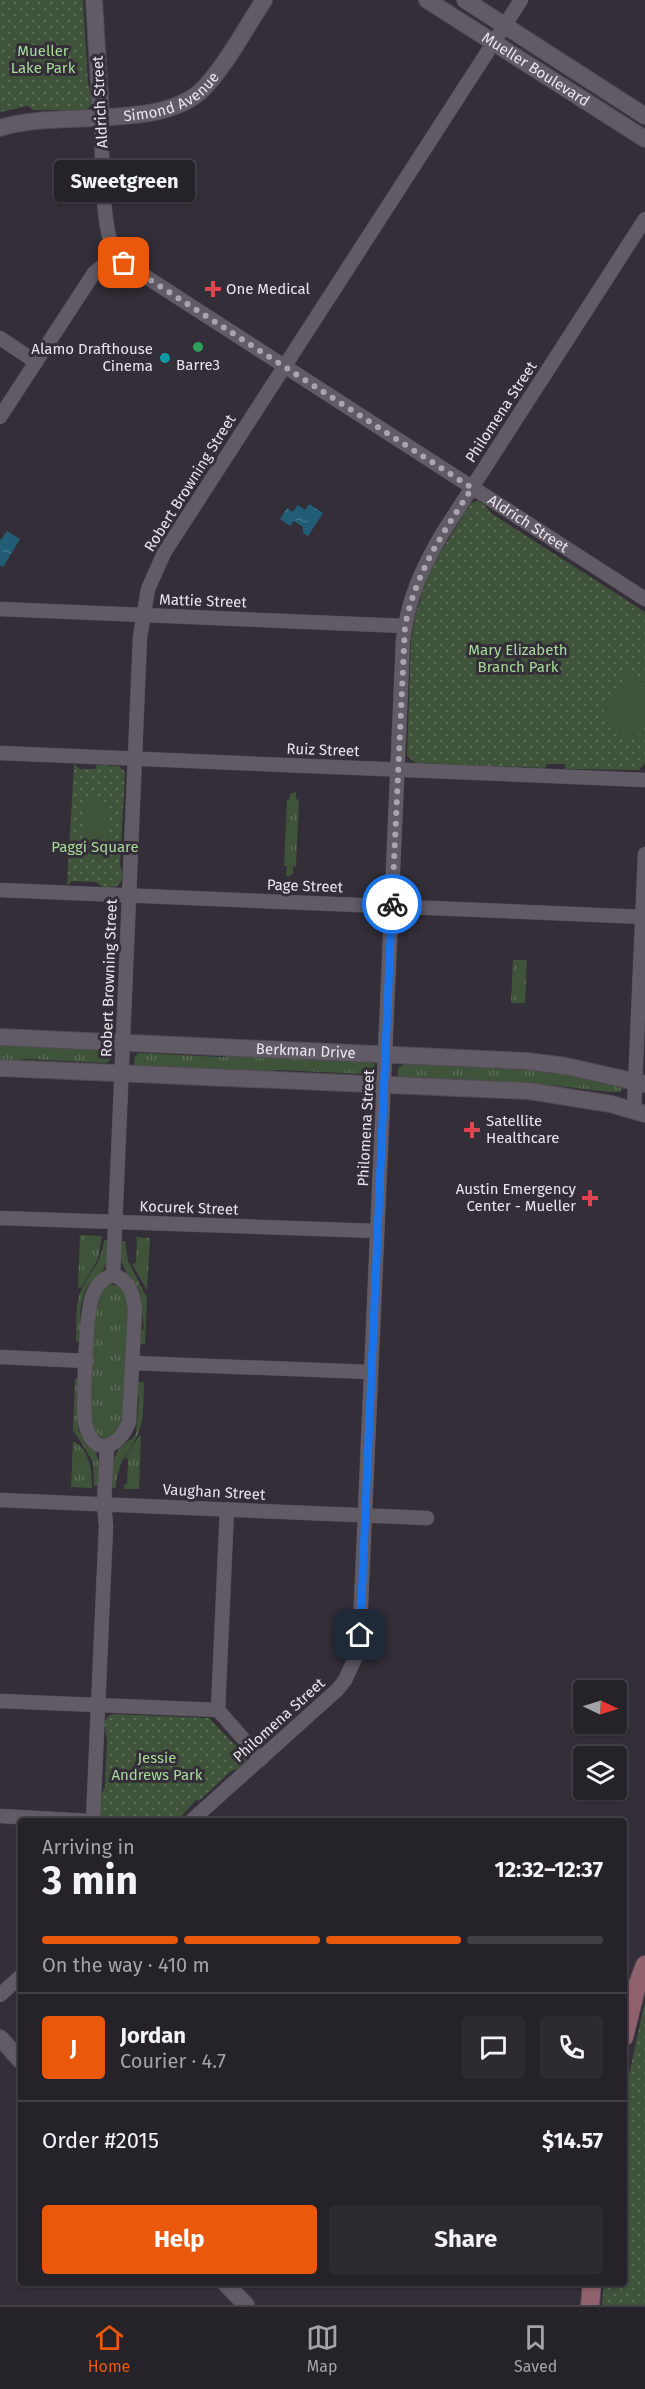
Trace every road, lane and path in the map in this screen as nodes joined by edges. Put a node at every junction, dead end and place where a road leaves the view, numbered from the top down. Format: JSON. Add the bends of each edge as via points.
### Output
{"nodes":[{"id":1,"x":94,"y":0,"type":"edge"},
{"id":2,"x":264,"y":0,"type":"edge"},
{"id":3,"x":427,"y":0,"type":"edge"},
{"id":4,"x":465,"y":0,"type":"edge"},
{"id":5,"x":521,"y":0,"type":"edge"},
{"id":6,"x":505,"y":25,"type":"junction"},
{"id":7,"x":494,"y":42,"type":"junction"},
{"id":8,"x":100,"y":116,"type":"junction"},
{"id":9,"x":645,"y":116,"type":"edge"},
{"id":10,"x":0,"y":128,"type":"edge"},
{"id":11,"x":645,"y":139,"type":"edge"},
{"id":12,"x":645,"y":219,"type":"edge"},
{"id":13,"x":115,"y":255,"type":"junction"},
{"id":14,"x":0,"y":338,"type":"edge"},
{"id":15,"x":36,"y":362,"type":"junction"},
{"id":16,"x":284,"y":366,"type":"junction"},
{"id":17,"x":0,"y":417,"type":"edge"},
{"id":18,"x":472,"y":488,"type":"junction"},
{"id":19,"x":645,"y":599,"type":"edge"},
{"id":20,"x":0,"y":609,"type":"edge"},
{"id":21,"x":142,"y":615,"type":"junction"},
{"id":22,"x":405,"y":626,"type":"junction"},
{"id":23,"x":0,"y":753,"type":"edge"},
{"id":24,"x":135,"y":758,"type":"junction"},
{"id":25,"x":398,"y":769,"type":"junction"},
{"id":26,"x":645,"y":780,"type":"edge"},
{"id":27,"x":645,"y":854,"type":"edge"},
{"id":28,"x":0,"y":890,"type":"edge"},
{"id":29,"x":129,"y":895,"type":"junction"},
{"id":30,"x":392,"y":906,"type":"junction"},
{"id":31,"x":643,"y":917,"type":"edge"},
{"id":32,"x":0,"y":1037,"type":"edge"},
{"id":33,"x":123,"y":1043,"type":"junction"},
{"id":34,"x":386,"y":1053,"type":"junction"},
{"id":35,"x":0,"y":1068,"type":"edge"},
{"id":36,"x":122,"y":1073,"type":"junction"},
{"id":37,"x":641,"y":1082,"type":"edge"},
{"id":38,"x":385,"y":1084,"type":"junction"},
{"id":39,"x":640,"y":1112,"type":"edge"},
{"id":40,"x":0,"y":1218,"type":"edge"},
{"id":41,"x":116,"y":1222,"type":"junction"},
{"id":42,"x":377,"y":1232,"type":"junction"},
{"id":43,"x":113,"y":1275,"type":"junction"},
{"id":44,"x":0,"y":1357,"type":"edge"},
{"id":45,"x":87,"y":1361,"type":"junction"},
{"id":46,"x":132,"y":1363,"type":"junction"},
{"id":47,"x":370,"y":1372,"type":"junction"},
{"id":48,"x":107,"y":1446,"type":"junction"},
{"id":49,"x":0,"y":1500,"type":"edge"},
{"id":50,"x":104,"y":1504,"type":"junction"},
{"id":51,"x":227,"y":1509,"type":"junction"},
{"id":52,"x":365,"y":1516,"type":"junction"},
{"id":53,"x":427,"y":1518,"type":"dead end"},
{"id":54,"x":0,"y":1701,"type":"edge"},
{"id":55,"x":99,"y":1705,"type":"junction"},
{"id":56,"x":218,"y":1710,"type":"junction"},
{"id":57,"x":261,"y":1759,"type":"junction"},
{"id":58,"x":0,"y":1816,"type":"edge"},
{"id":59,"x":36,"y":1818,"type":"edge"},
{"id":60,"x":91,"y":1818,"type":"edge"},
{"id":61,"x":194,"y":1818,"type":"edge"},
{"id":62,"x":645,"y":1965,"type":"edge"},
{"id":63,"x":18,"y":1979,"type":"edge"},
{"id":64,"x":0,"y":1995,"type":"edge"},
{"id":65,"x":627,"y":2025,"type":"edge"},
{"id":66,"x":0,"y":2038,"type":"edge"},
{"id":67,"x":18,"y":2058,"type":"edge"},
{"id":68,"x":228,"y":2286,"type":"edge"},
{"id":69,"x":592,"y":2286,"type":"edge"},
{"id":70,"x":246,"y":2305,"type":"edge"},
{"id":71,"x":590,"y":2305,"type":"edge"}],
"edges":[{"from":1,"to":8,"type":"street","name":"Aldrich Street"},
{"from":2,"to":8,"type":"street","name":"Simond Avenue","via":[[223,64],[189,100],[148,114]]},
{"from":3,"to":7,"type":"street","name":"Mueller Boulevard"},
{"from":4,"to":6,"type":"street","name":"Mueller Boulevard"},
{"from":5,"to":6,"type":"street","name":"Robert Browning Street"},
{"from":6,"to":7,"type":"street","name":"Robert Browning Street"},
{"from":6,"to":9,"type":"street","name":"Mueller Boulevard"},
{"from":7,"to":11,"type":"street","name":"Mueller Boulevard"},
{"from":7,"to":16,"type":"street","name":"Robert Browning Street"},
{"from":8,"to":10,"type":"street","name":"Simond Avenue","via":[[46,119]]},
{"from":8,"to":13,"type":"street","name":"Aldrich Street","via":[[106,222]]},
{"from":12,"to":18,"type":"street","name":"Philomena Street"},
{"from":13,"to":15,"type":"street","via":[[93,273]]},
{"from":13,"to":16,"type":"street","name":"Aldrich Street"},
{"from":14,"to":15,"type":"street"},
{"from":15,"to":17,"type":"street"},
{"from":16,"to":18,"type":"street","name":"Aldrich Street"},
{"from":16,"to":21,"type":"street","name":"Robert Browning Street","via":[[164,554],[150,583]]},
{"from":18,"to":19,"type":"street","name":"Aldrich Street"},
{"from":18,"to":22,"type":"street","name":"Philomena Street","via":[[425,562]]},
{"from":20,"to":21,"type":"street","name":"Mattie Street"},
{"from":21,"to":22,"type":"street","name":"Mattie Street"},
{"from":21,"to":24,"type":"street","name":"Robert Browning Street"},
{"from":22,"to":25,"type":"street","name":"Philomena Street"},
{"from":23,"to":24,"type":"street","name":"Ruiz Street"},
{"from":24,"to":25,"type":"street","name":"Ruiz Street"},
{"from":24,"to":29,"type":"street","name":"Robert Browning Street"},
{"from":25,"to":26,"type":"street","name":"Ruiz Street"},
{"from":25,"to":30,"type":"street","name":"Philomena Street"},
{"from":27,"to":31,"type":"street"},
{"from":28,"to":29,"type":"street","name":"Page Street"},
{"from":29,"to":30,"type":"street","name":"Page Street"},
{"from":29,"to":33,"type":"street","name":"Robert Browning Street"},
{"from":30,"to":31,"type":"street","name":"Page Street"},
{"from":30,"to":34,"type":"street","name":"Philomena Street"},
{"from":31,"to":37,"type":"street"},
{"from":32,"to":33,"type":"street","name":"Berkman Drive"},
{"from":33,"to":34,"type":"street","name":"Berkman Drive"},
{"from":33,"to":36,"type":"street","name":"Robert Browning Street"},
{"from":34,"to":37,"type":"street","name":"Berkman Drive","via":[[547,1063]]},
{"from":34,"to":38,"type":"street","name":"Philomena Street"},
{"from":35,"to":36,"type":"street","name":"Berkman Drive"},
{"from":36,"to":38,"type":"street","name":"Berkman Drive"},
{"from":36,"to":41,"type":"street","name":"Robert Browning Street"},
{"from":37,"to":39,"type":"street"},
{"from":38,"to":39,"type":"street","name":"Berkman Drive","via":[[528,1091]]},
{"from":38,"to":42,"type":"street","name":"Philomena Street"},
{"from":40,"to":41,"type":"street","name":"Kocurek Street"},
{"from":41,"to":42,"type":"street","name":"Kocurek Street"},
{"from":41,"to":43,"type":"street","name":"Robert Browning Street"},
{"from":42,"to":47,"type":"street","name":"Philomena Street"},
{"from":43,"to":45,"type":"street","via":[[99,1283],[91,1299]]},
{"from":43,"to":46,"type":"street","via":[[121,1277],[133,1294]]},
{"from":44,"to":45,"type":"street"},
{"from":45,"to":48,"type":"street","via":[[86,1427],[98,1444]]},
{"from":46,"to":47,"type":"street"},
{"from":46,"to":48,"type":"street","via":[[129,1422],[118,1442]]},
{"from":47,"to":52,"type":"street","name":"Philomena Street"},
{"from":48,"to":50,"type":"street"},
{"from":49,"to":50,"type":"street","name":"Vaughan Street"},
{"from":50,"to":51,"type":"street","name":"Vaughan Street"},
{"from":50,"to":55,"type":"street"},
{"from":51,"to":52,"type":"street","name":"Vaughan Street"},
{"from":51,"to":56,"type":"street"},
{"from":52,"to":53,"type":"street","name":"Vaughan Street"},
{"from":52,"to":57,"type":"street","name":"Philomena Street","via":[[359,1650],[352,1667],[337,1690]]},
{"from":54,"to":55,"type":"street"},
{"from":55,"to":56,"type":"street"},
{"from":55,"to":60,"type":"street"},
{"from":56,"to":57,"type":"street"},
{"from":57,"to":61,"type":"street","name":"Philomena Street"},
{"from":58,"to":59,"type":"street"},
{"from":62,"to":65,"type":"main road"},
{"from":63,"to":64,"type":"street"},
{"from":66,"to":67,"type":"street"},
{"from":68,"to":70,"type":"street"},
{"from":69,"to":71,"type":"main road"}]}
